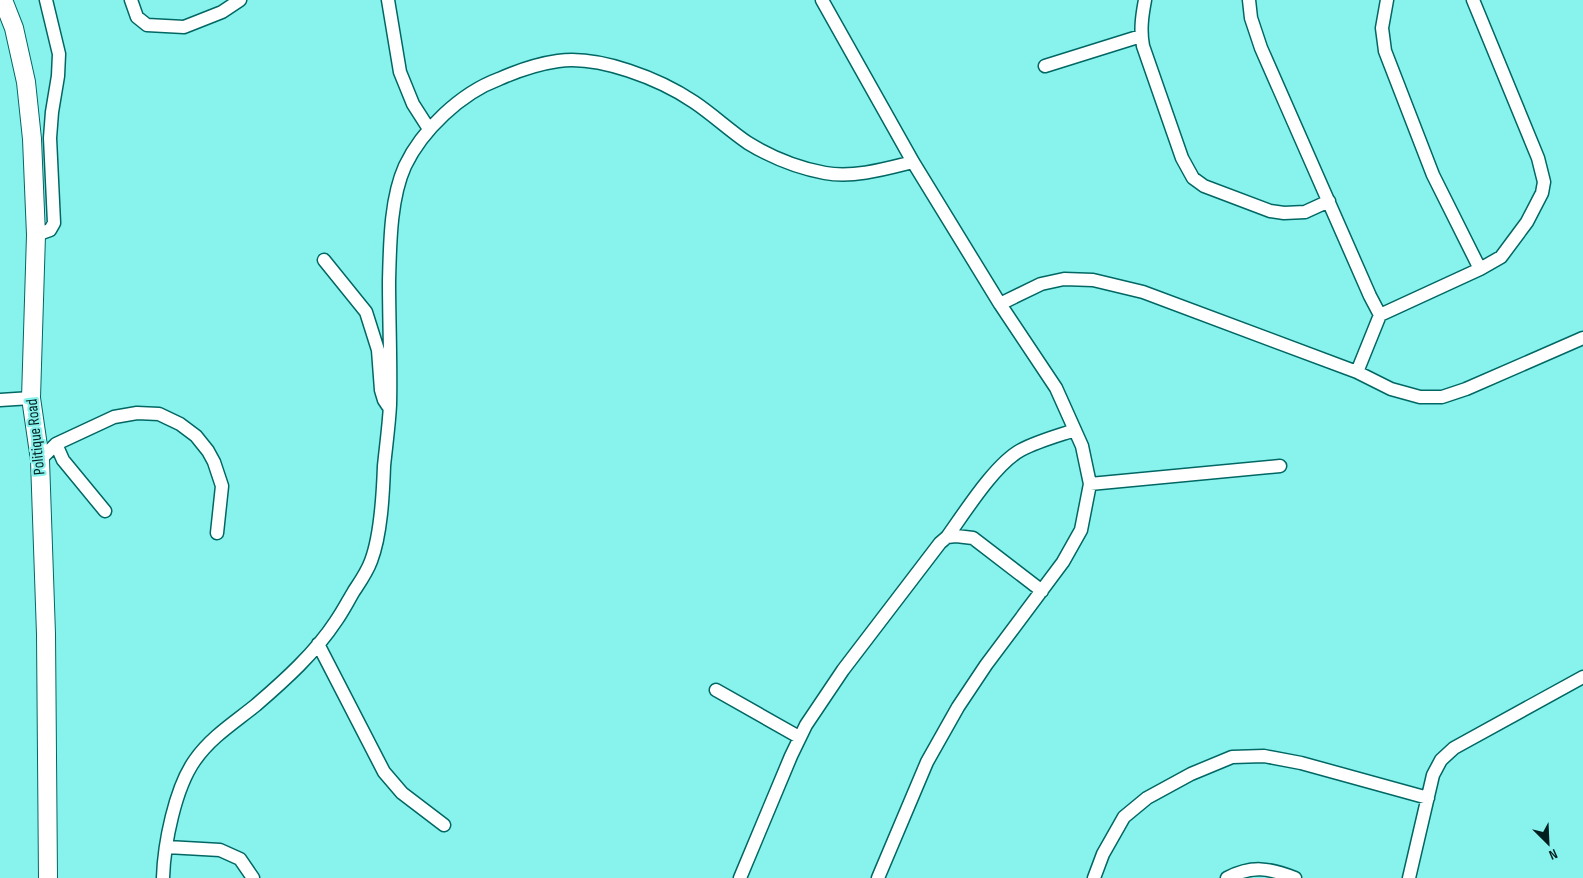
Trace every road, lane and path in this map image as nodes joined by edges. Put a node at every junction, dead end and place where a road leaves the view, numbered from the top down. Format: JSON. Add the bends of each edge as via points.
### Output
{"nodes":[{"id":1,"x":3,"y":0,"type":"edge"},
{"id":2,"x":46,"y":0,"type":"edge"},
{"id":3,"x":131,"y":0,"type":"edge"},
{"id":4,"x":240,"y":0,"type":"edge"},
{"id":5,"x":388,"y":0,"type":"edge"},
{"id":6,"x":822,"y":0,"type":"edge"},
{"id":7,"x":1145,"y":0,"type":"edge"},
{"id":8,"x":1249,"y":0,"type":"edge"},
{"id":9,"x":1388,"y":0,"type":"edge"},
{"id":10,"x":1473,"y":0,"type":"edge"},
{"id":11,"x":1141,"y":36,"type":"junction"},
{"id":12,"x":1045,"y":66,"type":"dead end"},
{"id":13,"x":429,"y":129,"type":"junction"},
{"id":14,"x":913,"y":162,"type":"junction"},
{"id":15,"x":1329,"y":201,"type":"junction"},
{"id":16,"x":36,"y":236,"type":"junction"},
{"id":17,"x":324,"y":260,"type":"dead end"},
{"id":18,"x":1480,"y":269,"type":"junction"},
{"id":19,"x":1000,"y":304,"type":"junction"},
{"id":20,"x":1380,"y":315,"type":"junction"},
{"id":21,"x":1583,"y":338,"type":"edge"},
{"id":22,"x":1357,"y":372,"type":"junction"},
{"id":23,"x":31,"y":398,"type":"junction"},
{"id":24,"x":0,"y":400,"type":"edge"},
{"id":25,"x":390,"y":408,"type":"junction"},
{"id":26,"x":1075,"y":430,"type":"junction"},
{"id":27,"x":56,"y":444,"type":"junction"},
{"id":28,"x":40,"y":460,"type":"junction"},
{"id":29,"x":1280,"y":466,"type":"dead end"},
{"id":30,"x":1090,"y":484,"type":"junction"},
{"id":31,"x":105,"y":511,"type":"dead end"},
{"id":32,"x":217,"y":533,"type":"dead end"},
{"id":33,"x":948,"y":537,"type":"junction"},
{"id":34,"x":1042,"y":591,"type":"junction"},
{"id":35,"x":318,"y":644,"type":"junction"},
{"id":36,"x":1583,"y":677,"type":"edge"},
{"id":37,"x":716,"y":690,"type":"dead end"},
{"id":38,"x":799,"y":737,"type":"junction"},
{"id":39,"x":1428,"y":798,"type":"junction"},
{"id":40,"x":444,"y":825,"type":"dead end"},
{"id":41,"x":167,"y":847,"type":"junction"},
{"id":42,"x":48,"y":878,"type":"edge"},
{"id":43,"x":163,"y":878,"type":"edge"},
{"id":44,"x":253,"y":878,"type":"edge"},
{"id":45,"x":740,"y":878,"type":"edge"},
{"id":46,"x":878,"y":878,"type":"edge"},
{"id":47,"x":1094,"y":878,"type":"edge"},
{"id":48,"x":1226,"y":878,"type":"edge"},
{"id":49,"x":1294,"y":878,"type":"edge"},
{"id":50,"x":1409,"y":878,"type":"edge"}],
"edges":[{"from":1,"to":16,"type":"street","name":"Politique Road","via":[[14,28],[26,82]]},
{"from":2,"to":16,"type":"street","via":[[58,54],[50,138],[54,224],[50,230]]},
{"from":3,"to":4,"type":"street","via":[[137,17],[147,25],[184,26],[222,12]]},
{"from":5,"to":13,"type":"street","via":[[400,72],[413,104]]},
{"from":6,"to":14,"type":"street"},
{"from":7,"to":11,"type":"street"},
{"from":8,"to":15,"type":"street","via":[[1261,48]]},
{"from":9,"to":18,"type":"street","via":[[1382,28],[1385,52],[1433,175]]},
{"from":10,"to":18,"type":"street","via":[[1538,158],[1544,182],[1542,193],[1512,244],[1501,257]]},
{"from":11,"to":12,"type":"street"},
{"from":11,"to":15,"type":"street","via":[[1182,158],[1193,178],[1210,189],[1270,211],[1305,212]]},
{"from":13,"to":14,"type":"street","via":[[484,85],[559,60],[578,61],[618,68],[671,89],[690,99],[749,143],[797,166],[828,174],[858,173]]},
{"from":13,"to":25,"type":"street","via":[[405,166],[395,207],[390,248]]},
{"from":14,"to":19,"type":"street"},
{"from":15,"to":20,"type":"street"},
{"from":16,"to":23,"type":"street","name":"Politique Road"},
{"from":17,"to":25,"type":"street","via":[[366,312],[378,350],[381,390]]},
{"from":18,"to":20,"type":"street"},
{"from":19,"to":22,"type":"street","via":[[1041,284],[1064,279],[1093,280],[1143,292]]},
{"from":19,"to":26,"type":"street","via":[[1056,388]]},
{"from":20,"to":22,"type":"street"},
{"from":21,"to":22,"type":"street","via":[[1442,397],[1420,397],[1391,389]]},
{"from":23,"to":24,"type":"street"},
{"from":23,"to":28,"type":"street","name":"Politique Road"},
{"from":25,"to":35,"type":"street","via":[[381,505],[370,562],[335,623]]},
{"from":26,"to":30,"type":"street","via":[[1086,460]]},
{"from":26,"to":33,"type":"street","via":[[1033,444],[1010,458],[977,495]]},
{"from":27,"to":28,"type":"street"},
{"from":27,"to":31,"type":"street","via":[[63,460]]},
{"from":27,"to":32,"type":"street","via":[[114,417],[137,413],[159,414],[180,424],[208,451],[219,474],[222,486]]},
{"from":28,"to":42,"type":"street","name":"Politique Road","via":[[46,634]]},
{"from":29,"to":30,"type":"street"},
{"from":30,"to":34,"type":"street","via":[[1081,530],[1064,562]]},
{"from":33,"to":34,"type":"street","via":[[973,538]]},
{"from":33,"to":38,"type":"street","via":[[940,542],[843,670]]},
{"from":34,"to":46,"type":"street","via":[[958,707],[927,762]]},
{"from":35,"to":40,"type":"street","via":[[384,772],[402,793]]},
{"from":35,"to":41,"type":"street","via":[[297,668],[214,738],[194,761],[174,807]]},
{"from":36,"to":39,"type":"street","via":[[1454,748],[1441,760],[1433,775]]},
{"from":37,"to":38,"type":"street"},
{"from":38,"to":45,"type":"street"},
{"from":39,"to":47,"type":"street","via":[[1301,763],[1264,756],[1232,757],[1190,774],[1147,798],[1124,818],[1103,854]]},
{"from":39,"to":50,"type":"street"},
{"from":41,"to":43,"type":"street"},
{"from":41,"to":44,"type":"street","via":[[226,852],[240,859]]},
{"from":48,"to":49,"type":"street","via":[[1248,869],[1276,871]]}]}
